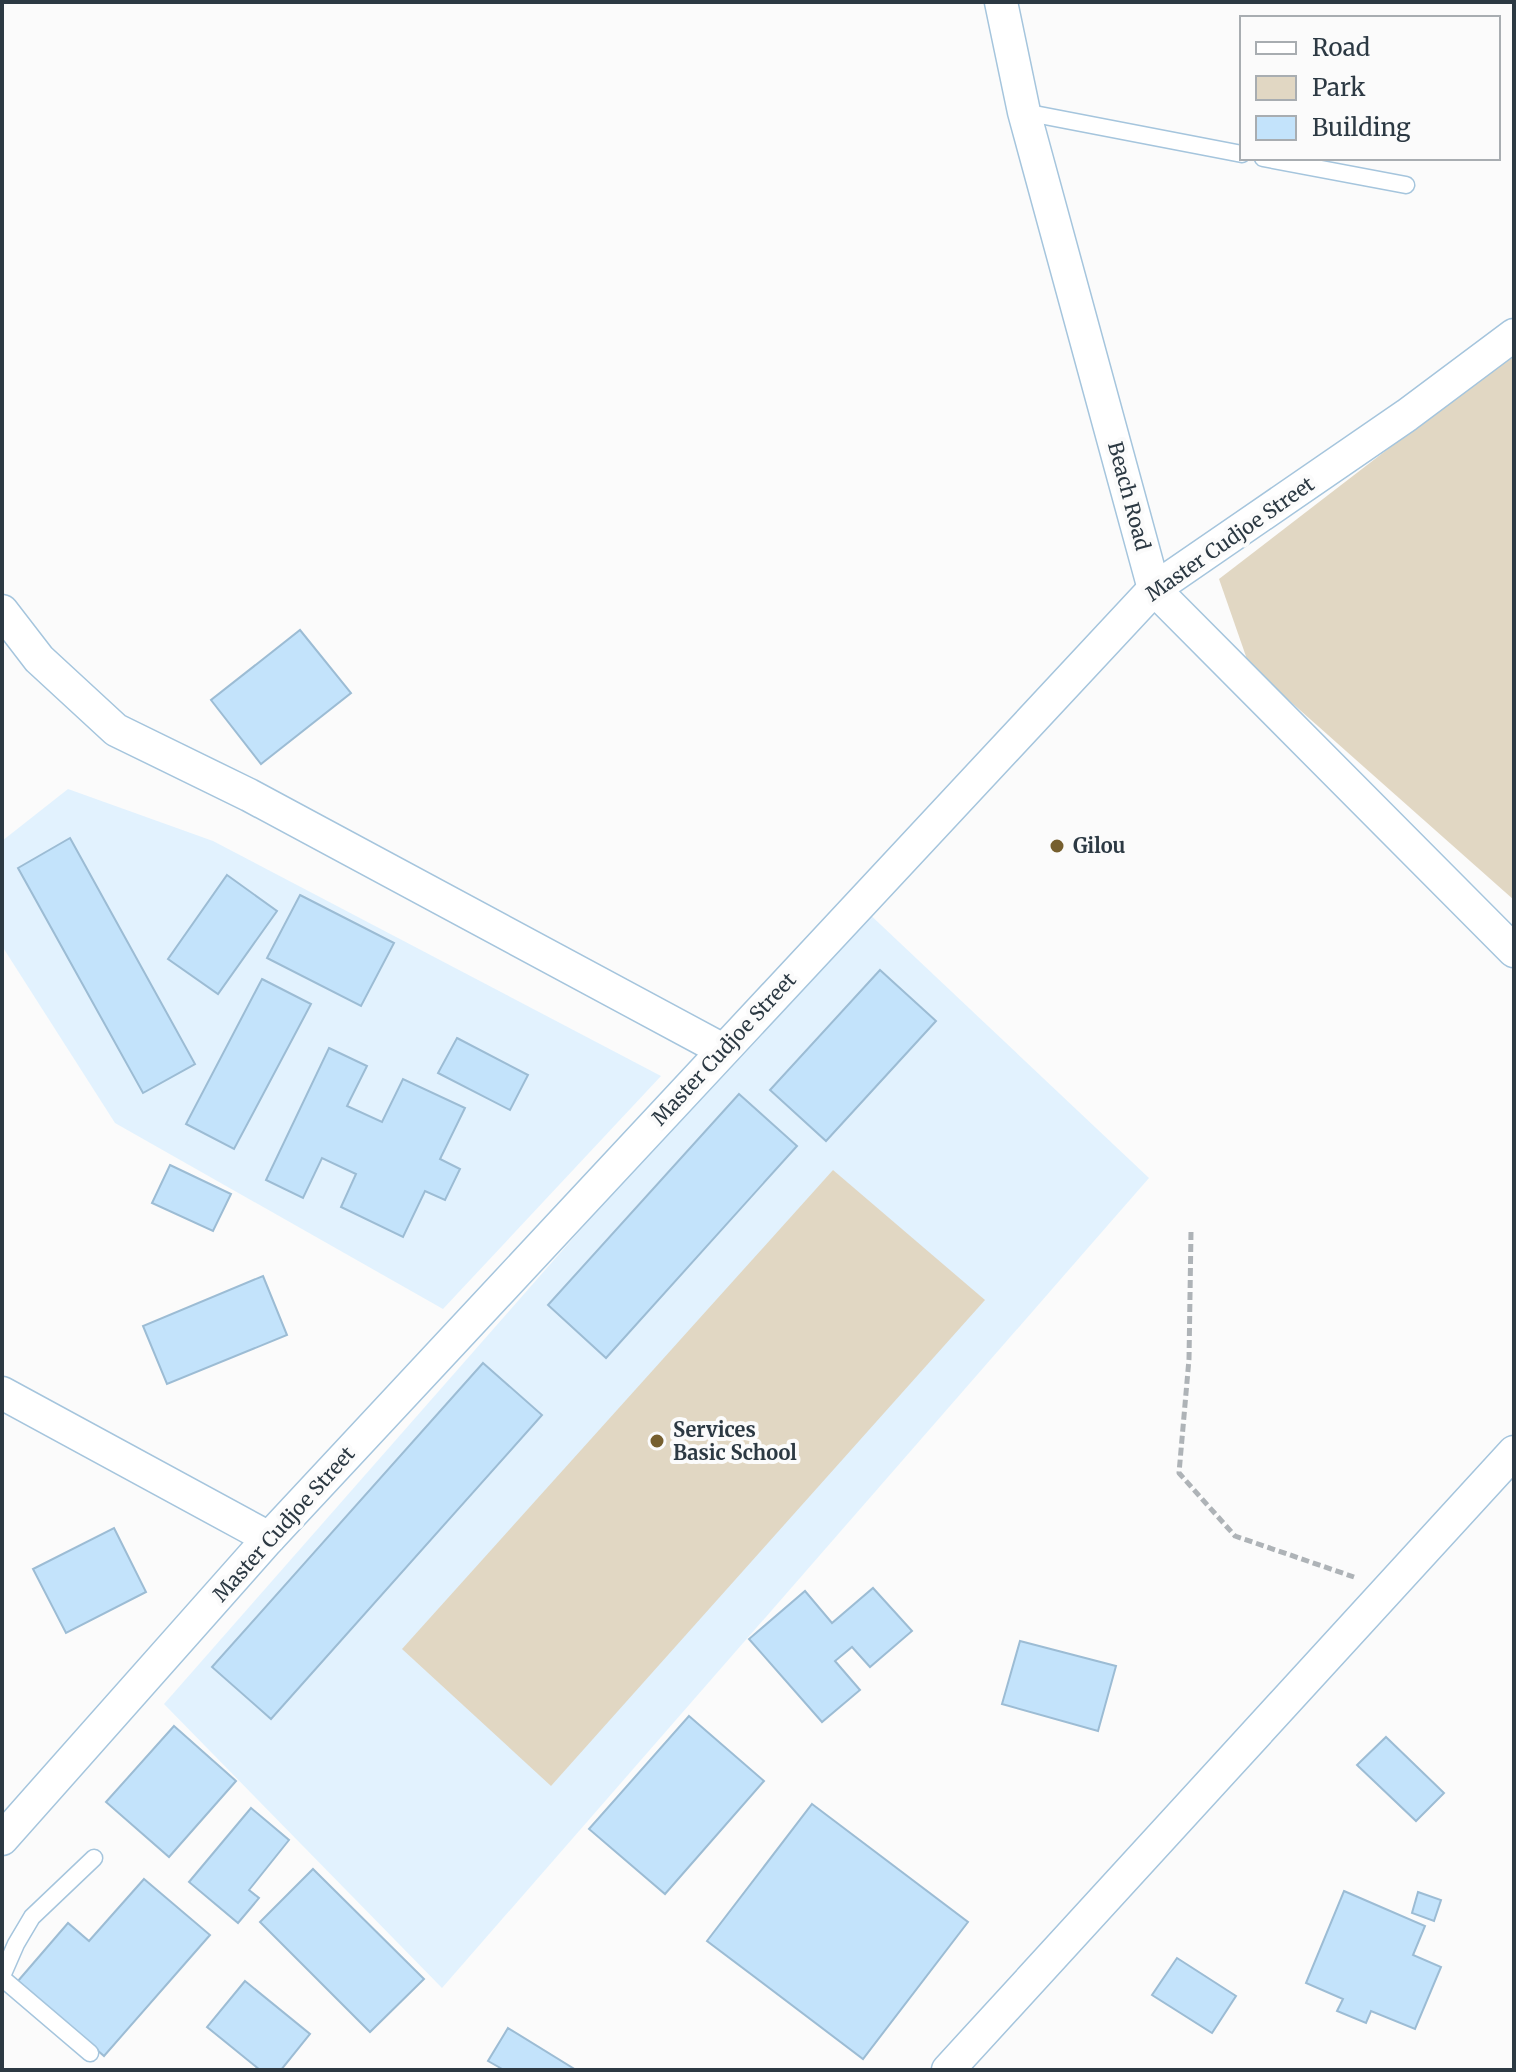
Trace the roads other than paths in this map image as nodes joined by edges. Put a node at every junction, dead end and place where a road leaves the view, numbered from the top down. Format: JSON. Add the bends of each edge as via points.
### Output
{"nodes":[{"id":1,"x":1001,"y":2,"type":"edge"},
{"id":2,"x":1024,"y":112,"type":"junction"},
{"id":3,"x":1240,"y":154,"type":"edge"},
{"id":4,"x":1274,"y":160,"type":"edge"},
{"id":5,"x":1406,"y":185,"type":"dead end"},
{"id":6,"x":1514,"y":335,"type":"edge"},
{"id":7,"x":1154,"y":589,"type":"junction"},
{"id":8,"x":2,"y":611,"type":"edge"},
{"id":9,"x":1514,"y":951,"type":"edge"},
{"id":10,"x":723,"y":1050,"type":"junction"},
{"id":11,"x":2,"y":1393,"type":"edge"},
{"id":12,"x":1514,"y":1452,"type":"edge"},
{"id":13,"x":269,"y":1538,"type":"junction"},
{"id":14,"x":2,"y":1839,"type":"edge"},
{"id":15,"x":94,"y":1858,"type":"dead end"},
{"id":16,"x":2,"y":1977,"type":"edge"},
{"id":17,"x":90,"y":2053,"type":"dead end"},
{"id":18,"x":948,"y":2070,"type":"edge"}],
"edges":[{"from":1,"to":2,"type":"street","name":"Beach Road"},
{"from":2,"to":3,"type":"lane"},
{"from":2,"to":7,"type":"street","name":"Beach Road"},
{"from":4,"to":5,"type":"lane"},
{"from":6,"to":7,"type":"street","name":"Master Cudjoe Street"},
{"from":7,"to":9,"type":"street","name":"Beach Road"},
{"from":7,"to":10,"type":"street","name":"Master Cudjoe Street"},
{"from":8,"to":10,"type":"street","via":[[39,659],[116,730],[249,795]]},
{"from":10,"to":13,"type":"street","name":"Master Cudjoe Street"},
{"from":11,"to":13,"type":"street"},
{"from":12,"to":18,"type":"street"},
{"from":13,"to":14,"type":"street","name":"Master Cudjoe Street"},
{"from":15,"to":16,"type":"lane","via":[[32,1917]]},
{"from":16,"to":17,"type":"lane"}]}
